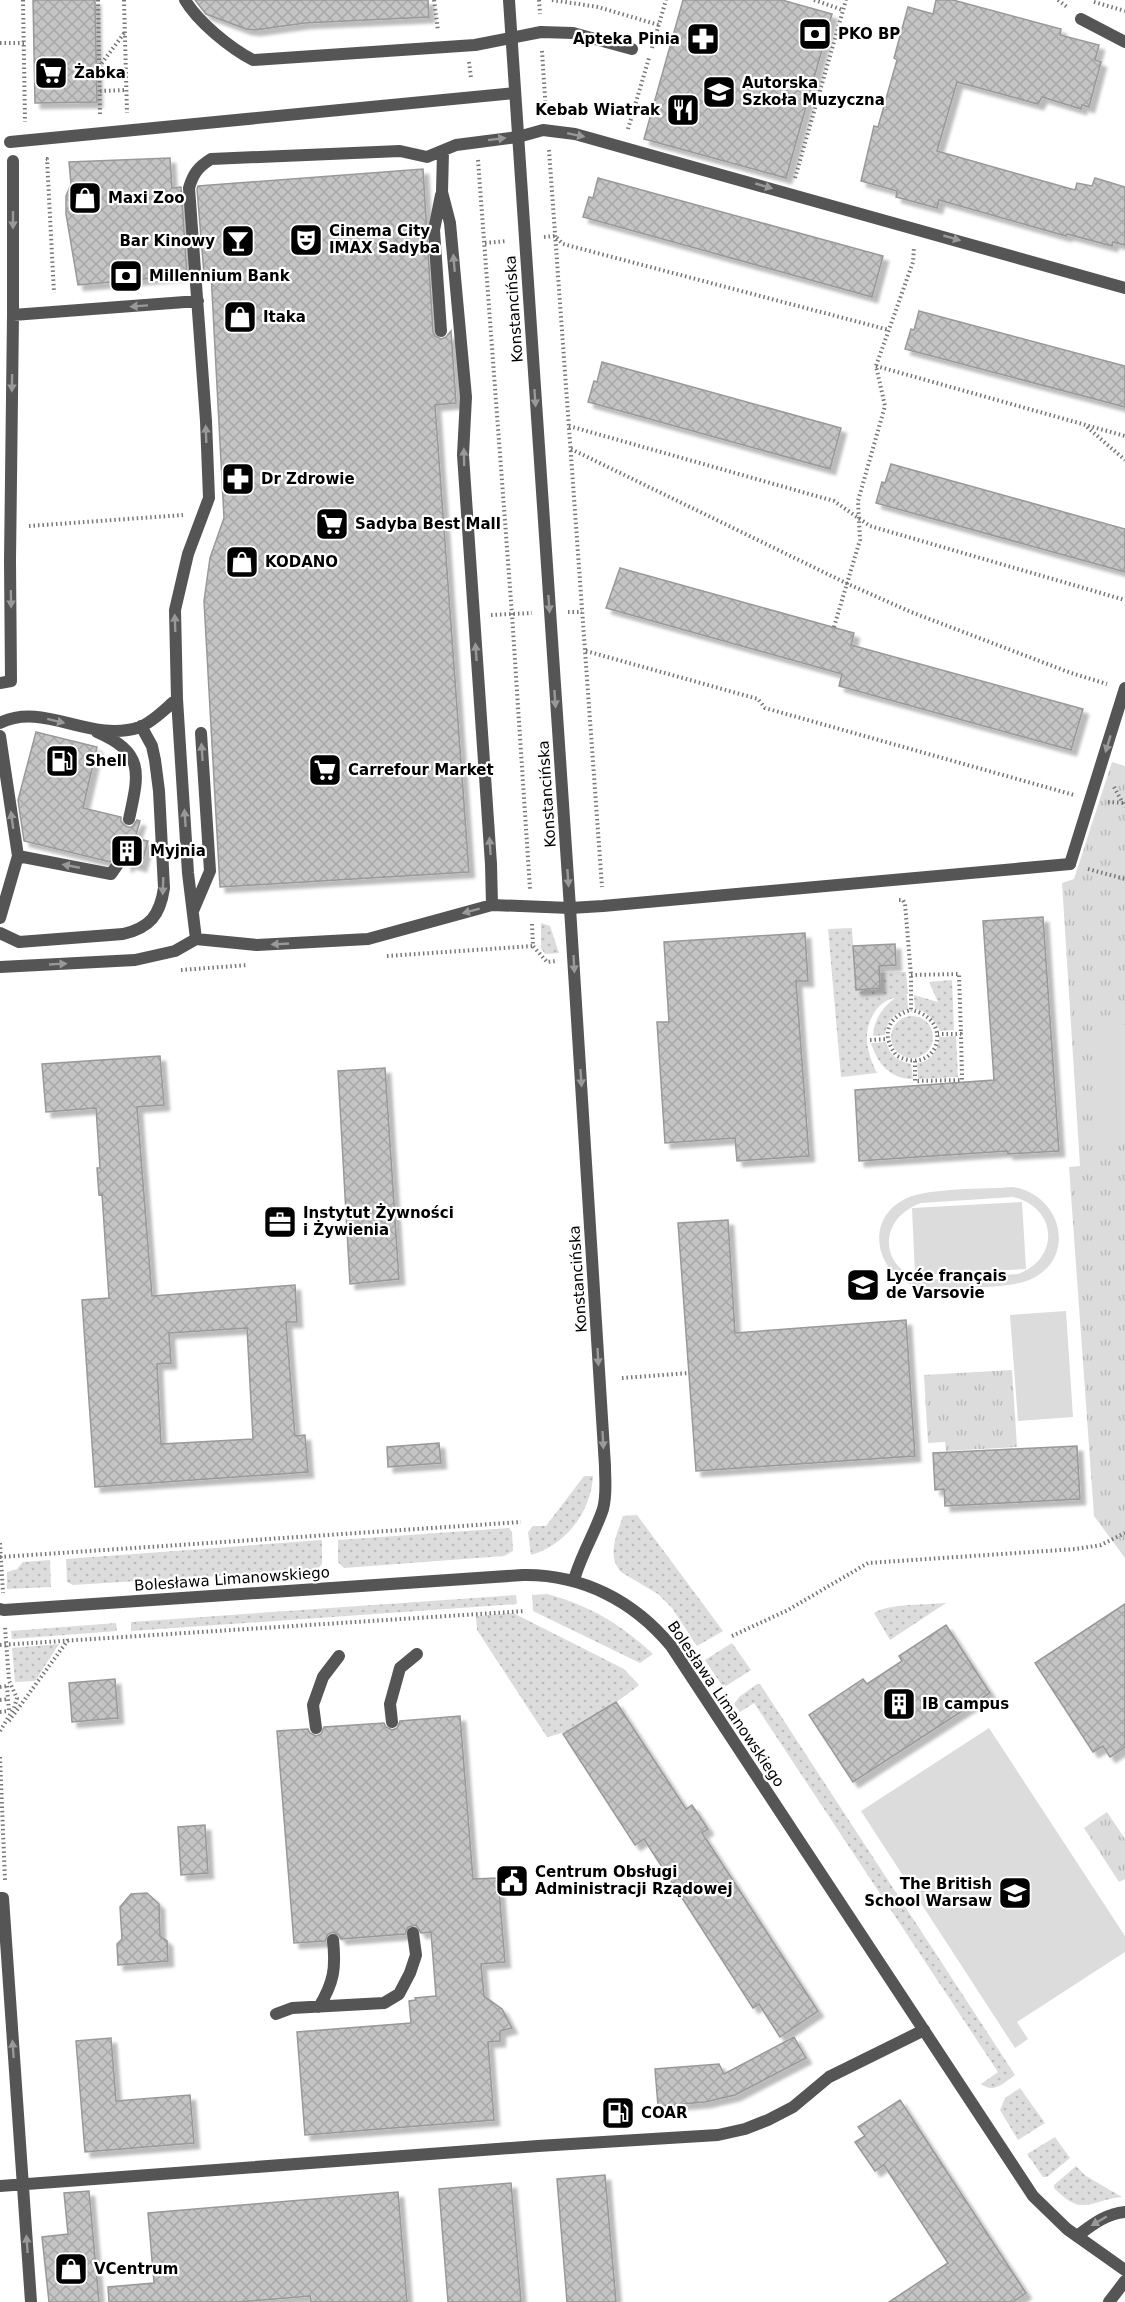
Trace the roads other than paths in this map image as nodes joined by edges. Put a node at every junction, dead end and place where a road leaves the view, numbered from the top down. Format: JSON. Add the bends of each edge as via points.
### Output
{"nodes":[{"id":1,"x":185,"y":0,"type":"edge"},
{"id":2,"x":509,"y":0,"type":"edge"},
{"id":3,"x":1081,"y":19,"type":"dead end"},
{"id":4,"x":512,"y":39,"type":"junction"},
{"id":5,"x":1125,"y":42,"type":"edge"},
{"id":6,"x":632,"y":50,"type":"dead end"},
{"id":7,"x":515,"y":93,"type":"junction"},
{"id":8,"x":518,"y":137,"type":"junction"},
{"id":9,"x":10,"y":142,"type":"dead end"},
{"id":10,"x":443,"y":152,"type":"junction"},
{"id":11,"x":13,"y":161,"type":"dead end"},
{"id":12,"x":442,"y":192,"type":"junction"},
{"id":13,"x":1125,"y":288,"type":"edge"},
{"id":14,"x":198,"y":301,"type":"junction"},
{"id":15,"x":13,"y":315,"type":"junction"},
{"id":16,"x":441,"y":331,"type":"dead end"},
{"id":17,"x":0,"y":683,"type":"edge"},
{"id":18,"x":1125,"y":689,"type":"edge"},
{"id":19,"x":177,"y":699,"type":"junction"},
{"id":20,"x":0,"y":723,"type":"edge"},
{"id":21,"x":141,"y":726,"type":"junction"},
{"id":22,"x":96,"y":731,"type":"junction"},
{"id":23,"x":201,"y":733,"type":"dead end"},
{"id":24,"x":0,"y":736,"type":"edge"},
{"id":25,"x":129,"y":819,"type":"dead end"},
{"id":26,"x":18,"y":856,"type":"junction"},
{"id":27,"x":118,"y":864,"type":"dead end"},
{"id":28,"x":492,"y":905,"type":"junction"},
{"id":29,"x":570,"y":908,"type":"junction"},
{"id":30,"x":193,"y":912,"type":"junction"},
{"id":31,"x":0,"y":918,"type":"edge"},
{"id":32,"x":0,"y":933,"type":"edge"},
{"id":33,"x":196,"y":939,"type":"junction"},
{"id":34,"x":0,"y":968,"type":"edge"},
{"id":35,"x":574,"y":1580,"type":"junction"},
{"id":36,"x":1,"y":1611,"type":"edge"},
{"id":37,"x":417,"y":1654,"type":"dead end"},
{"id":38,"x":339,"y":1656,"type":"dead end"},
{"id":39,"x":392,"y":1722,"type":"dead end"},
{"id":40,"x":316,"y":1728,"type":"dead end"},
{"id":41,"x":2,"y":1898,"type":"edge"},
{"id":42,"x":413,"y":1933,"type":"dead end"},
{"id":43,"x":333,"y":1940,"type":"dead end"},
{"id":44,"x":319,"y":2007,"type":"junction"},
{"id":45,"x":276,"y":2014,"type":"dead end"},
{"id":46,"x":924,"y":2030,"type":"junction"},
{"id":47,"x":22,"y":2184,"type":"junction"},
{"id":48,"x":0,"y":2186,"type":"edge"},
{"id":49,"x":1125,"y":2212,"type":"edge"},
{"id":50,"x":1077,"y":2236,"type":"junction"},
{"id":51,"x":1125,"y":2270,"type":"edge"},
{"id":52,"x":1125,"y":2281,"type":"edge"},
{"id":53,"x":31,"y":2302,"type":"edge"},
{"id":54,"x":1109,"y":2302,"type":"edge"}],
"edges":[{"from":1,"to":4,"type":"street","via":[[226,43],[253,60]]},
{"from":2,"to":4,"type":"street","name":"Konstancińska"},
{"from":3,"to":5,"type":"street"},
{"from":4,"to":6,"type":"street","via":[[541,32],[573,33]]},
{"from":4,"to":7,"type":"street","name":"Konstancińska"},
{"from":7,"to":8,"type":"street","name":"Konstancińska"},
{"from":7,"to":9,"type":"street"},
{"from":10,"to":8,"type":"street","one_way":true,"via":[[456,145]]},
{"from":8,"to":13,"type":"street","one_way":true,"via":[[548,130],[575,134]]},
{"from":8,"to":29,"type":"street","name":"Konstancińska","one_way":true},
{"from":10,"to":12,"type":"street"},
{"from":10,"to":14,"type":"street","via":[[427,157],[400,151],[211,159],[192,175],[189,188]]},
{"from":11,"to":15,"type":"street","one_way":true},
{"from":12,"to":16,"type":"street","via":[[434,230]]},
{"from":28,"to":12,"type":"street","one_way":true,"via":[[463,455],[466,397],[450,223]]},
{"from":14,"to":15,"type":"street","one_way":true},
{"from":19,"to":14,"type":"street","one_way":true,"via":[[175,610],[188,554],[209,498]]},
{"from":15,"to":17,"type":"street","one_way":true,"via":[[11,681]]},
{"from":18,"to":29,"type":"street","one_way":true,"via":[[1070,864]]},
{"from":19,"to":21,"type":"street"},
{"from":30,"to":19,"type":"street","one_way":true},
{"from":20,"to":22,"type":"street","one_way":true,"via":[[31,715]]},
{"from":21,"to":22,"type":"street"},
{"from":21,"to":32,"type":"street","one_way":true,"via":[[152,746],[159,791],[164,888],[152,919],[140,930],[123,934],[19,942]]},
{"from":22,"to":25,"type":"street","via":[[124,747],[136,769]]},
{"from":30,"to":23,"type":"street","one_way":true,"via":[[210,871]]},
{"from":26,"to":24,"type":"street","one_way":true},
{"from":27,"to":26,"type":"street","one_way":true,"via":[[111,874]]},
{"from":26,"to":31,"type":"street"},
{"from":28,"to":29,"type":"street"},
{"from":28,"to":33,"type":"street","one_way":true,"via":[[368,939],[257,945]]},
{"from":29,"to":35,"type":"street","name":"Konstancińska","one_way":true,"via":[[605,1496]]},
{"from":30,"to":33,"type":"street"},
{"from":34,"to":33,"type":"street","one_way":true,"via":[[135,960],[176,951]]},
{"from":35,"to":36,"type":"street","name":"Bolesława Limanowskiego","via":[[523,1575]]},
{"from":35,"to":46,"type":"street","name":"Bolesława Limanowskiego","via":[[635,1610],[657,1628]]},
{"from":37,"to":39,"type":"street","via":[[400,1668],[390,1704]]},
{"from":38,"to":40,"type":"street","via":[[323,1677],[313,1705]]},
{"from":47,"to":41,"type":"street","one_way":true},
{"from":42,"to":44,"type":"street","via":[[416,1955],[399,1994],[384,2003]]},
{"from":43,"to":44,"type":"street","via":[[335,1965]]},
{"from":44,"to":45,"type":"street","via":[[292,2008]]},
{"from":46,"to":47,"type":"street","via":[[829,2077],[793,2107],[768,2120],[718,2135]]},
{"from":46,"to":50,"type":"street","name":"Bolesława Limanowskiego","via":[[1033,2196]]},
{"from":47,"to":48,"type":"street"},
{"from":53,"to":47,"type":"street","one_way":true},
{"from":49,"to":50,"type":"street","one_way":true,"via":[[1100,2219]]},
{"from":50,"to":51,"type":"street","name":"Bolesława Limanowskiego"},
{"from":52,"to":54,"type":"street"}]}
